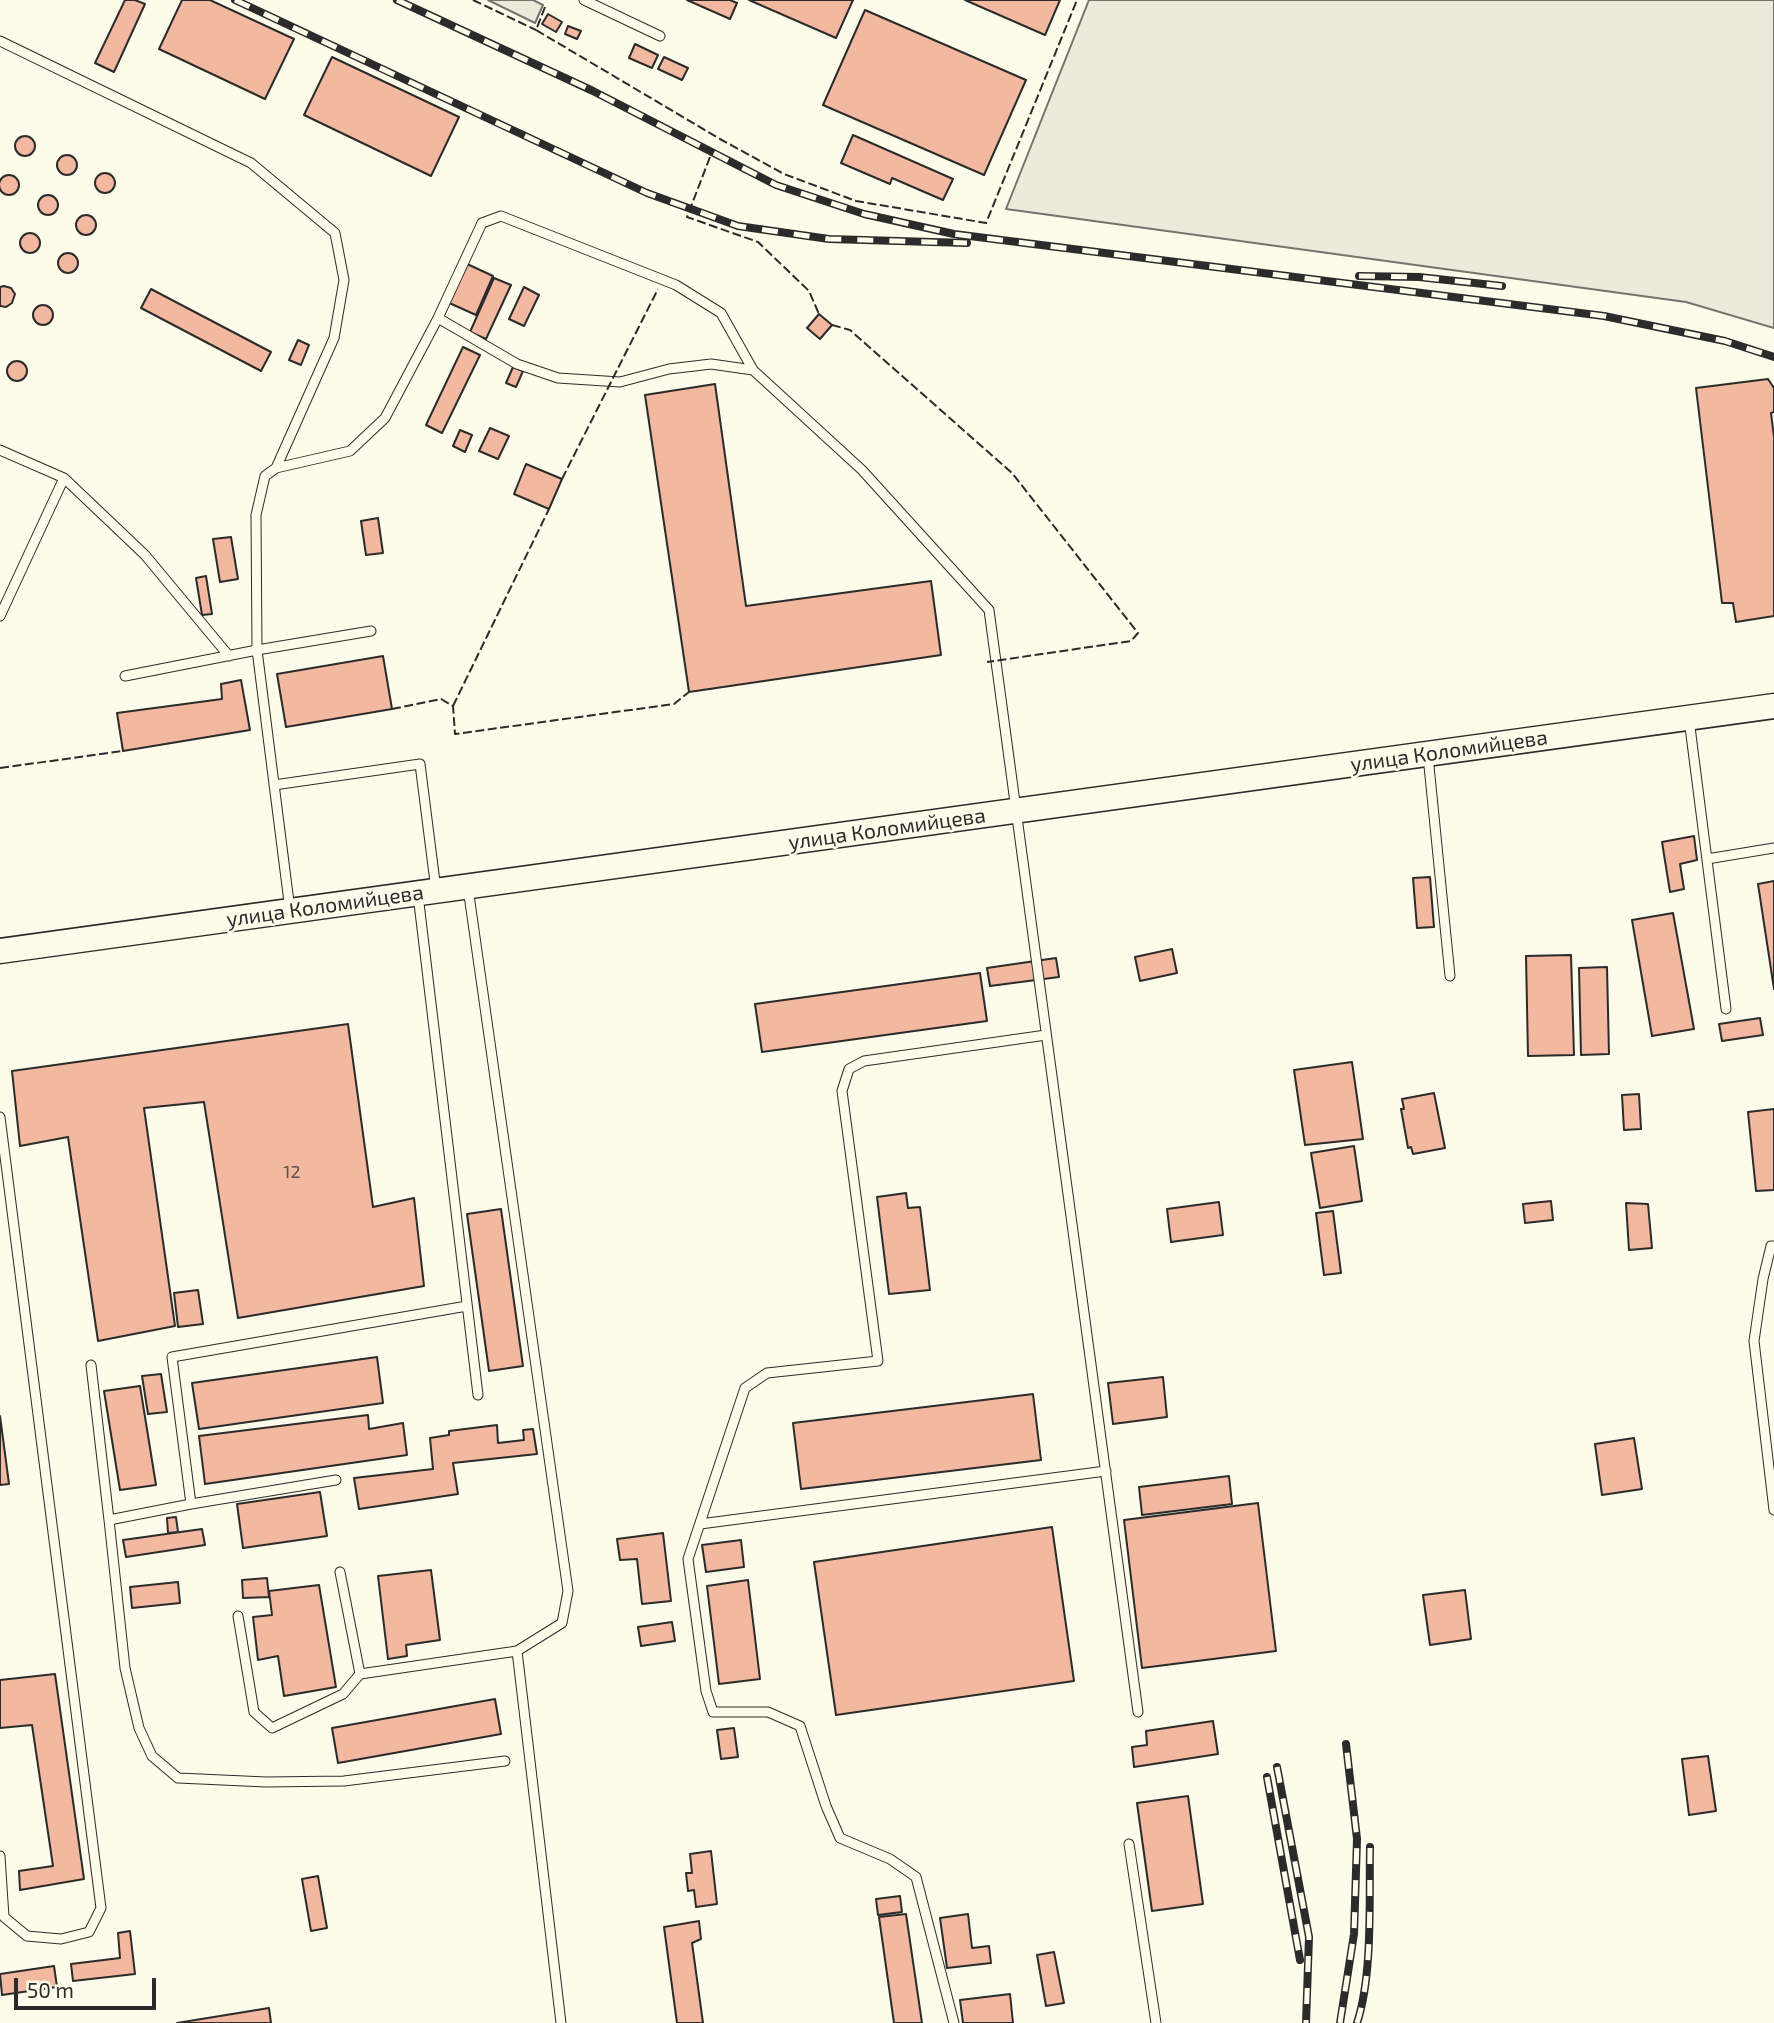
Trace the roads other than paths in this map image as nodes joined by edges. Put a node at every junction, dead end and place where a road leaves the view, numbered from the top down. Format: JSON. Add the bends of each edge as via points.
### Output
{"nodes":[{"id":1,"x":583,"y":0,"type":"edge"},
{"id":2,"x":660,"y":36,"type":"dead end"},
{"id":3,"x":0,"y":41,"type":"edge"},
{"id":4,"x":438,"y":318,"type":"junction"},
{"id":5,"x":753,"y":370,"type":"junction"},
{"id":6,"x":0,"y":450,"type":"edge"},
{"id":7,"x":276,"y":468,"type":"junction"},
{"id":8,"x":64,"y":478,"type":"junction"},
{"id":9,"x":0,"y":616,"type":"edge"},
{"id":10,"x":371,"y":631,"type":"dead end"},
{"id":11,"x":257,"y":650,"type":"junction"},
{"id":12,"x":229,"y":656,"type":"junction"},
{"id":13,"x":125,"y":676,"type":"dead end"},
{"id":14,"x":1774,"y":706,"type":"edge"},
{"id":15,"x":1689,"y":718,"type":"junction"},
{"id":16,"x":1428,"y":754,"type":"junction"},
{"id":17,"x":274,"y":785,"type":"junction"},
{"id":18,"x":1015,"y":811,"type":"junction"},
{"id":19,"x":1774,"y":848,"type":"edge"},
{"id":20,"x":1707,"y":859,"type":"junction"},
{"id":21,"x":468,"y":887,"type":"junction"},
{"id":22,"x":427,"y":892,"type":"junction"},
{"id":23,"x":290,"y":911,"type":"junction"},
{"id":24,"x":0,"y":951,"type":"edge"},
{"id":25,"x":1450,"y":976,"type":"dead end"},
{"id":26,"x":1726,"y":1009,"type":"dead end"},
{"id":27,"x":1046,"y":1035,"type":"junction"},
{"id":28,"x":0,"y":1117,"type":"edge"},
{"id":29,"x":1774,"y":1246,"type":"edge"},
{"id":30,"x":467,"y":1306,"type":"junction"},
{"id":31,"x":91,"y":1365,"type":"dead end"},
{"id":32,"x":478,"y":1395,"type":"dead end"},
{"id":33,"x":1106,"y":1471,"type":"junction"},
{"id":34,"x":336,"y":1480,"type":"dead end"},
{"id":35,"x":191,"y":1504,"type":"junction"},
{"id":36,"x":1774,"y":1510,"type":"edge"},
{"id":37,"x":109,"y":1520,"type":"junction"},
{"id":38,"x":700,"y":1524,"type":"junction"},
{"id":39,"x":340,"y":1572,"type":"dead end"},
{"id":40,"x":238,"y":1616,"type":"dead end"},
{"id":41,"x":517,"y":1651,"type":"junction"},
{"id":42,"x":360,"y":1674,"type":"junction"},
{"id":43,"x":1138,"y":1712,"type":"dead end"},
{"id":44,"x":505,"y":1761,"type":"dead end"},
{"id":45,"x":1129,"y":1844,"type":"dead end"},
{"id":46,"x":0,"y":1856,"type":"edge"},
{"id":47,"x":561,"y":2023,"type":"edge"},
{"id":48,"x":954,"y":2023,"type":"edge"},
{"id":49,"x":1156,"y":2023,"type":"edge"}],
"edges":[{"from":1,"to":2,"type":"lane"},
{"from":3,"to":7,"type":"lane","via":[[251,163],[335,233],[344,280],[334,338]]},
{"from":4,"to":5,"type":"lane","via":[[517,364],[558,378],[620,382],[710,364]]},
{"from":4,"to":5,"type":"lane","via":[[482,223],[501,216],[676,285],[721,313]]},
{"from":4,"to":7,"type":"lane","via":[[385,418],[351,451]]},
{"from":5,"to":18,"type":"lane","via":[[862,470],[989,610]]},
{"from":6,"to":8,"type":"lane"},
{"from":7,"to":11,"type":"lane","via":[[265,476],[256,515]]},
{"from":8,"to":9,"type":"lane"},
{"from":8,"to":12,"type":"lane","via":[[145,555]]},
{"from":10,"to":11,"type":"lane"},
{"from":11,"to":12,"type":"lane"},
{"from":11,"to":17,"type":"lane"},
{"from":12,"to":13,"type":"lane"},
{"from":14,"to":15,"type":"street","name":"улица Коломийцева"},
{"from":15,"to":16,"type":"street","name":"улица Коломийцева"},
{"from":15,"to":20,"type":"lane"},
{"from":16,"to":18,"type":"street","name":"улица Коломийцева"},
{"from":16,"to":25,"type":"lane"},
{"from":17,"to":22,"type":"lane","via":[[421,764]]},
{"from":17,"to":23,"type":"lane"},
{"from":18,"to":21,"type":"street","name":"улица Коломийцева"},
{"from":18,"to":27,"type":"lane"},
{"from":19,"to":20,"type":"lane"},
{"from":20,"to":26,"type":"lane"},
{"from":21,"to":22,"type":"street","name":"улица Коломийцева"},
{"from":21,"to":41,"type":"lane","via":[[568,1591],[562,1623]]},
{"from":22,"to":23,"type":"street","name":"улица Коломийцева"},
{"from":22,"to":30,"type":"lane"},
{"from":23,"to":24,"type":"street","name":"улица Коломийцева"},
{"from":27,"to":33,"type":"lane"},
{"from":27,"to":38,"type":"lane","via":[[863,1061],[849,1069],[842,1091],[878,1361],[767,1373],[745,1388]]},
{"from":28,"to":46,"type":"lane","via":[[101,1908],[89,1932],[61,1939],[27,1936],[4,1917]]},
{"from":29,"to":36,"type":"lane","via":[[1763,1279],[1754,1341]]},
{"from":30,"to":32,"type":"lane"},
{"from":30,"to":35,"type":"lane","via":[[172,1357]]},
{"from":31,"to":37,"type":"lane"},
{"from":33,"to":38,"type":"lane"},
{"from":33,"to":43,"type":"lane"},
{"from":34,"to":35,"type":"lane"},
{"from":35,"to":37,"type":"lane"},
{"from":37,"to":44,"type":"lane","via":[[125,1668],[139,1728],[152,1756],[178,1778],[344,1781]]},
{"from":38,"to":48,"type":"lane","via":[[688,1559],[706,1691],[713,1712],[768,1712],[800,1726],[840,1839],[890,1859],[916,1877]]},
{"from":39,"to":42,"type":"lane"},
{"from":40,"to":42,"type":"lane","via":[[254,1712],[272,1728],[343,1694]]},
{"from":41,"to":42,"type":"lane"},
{"from":41,"to":47,"type":"lane"},
{"from":45,"to":49,"type":"lane"}]}
